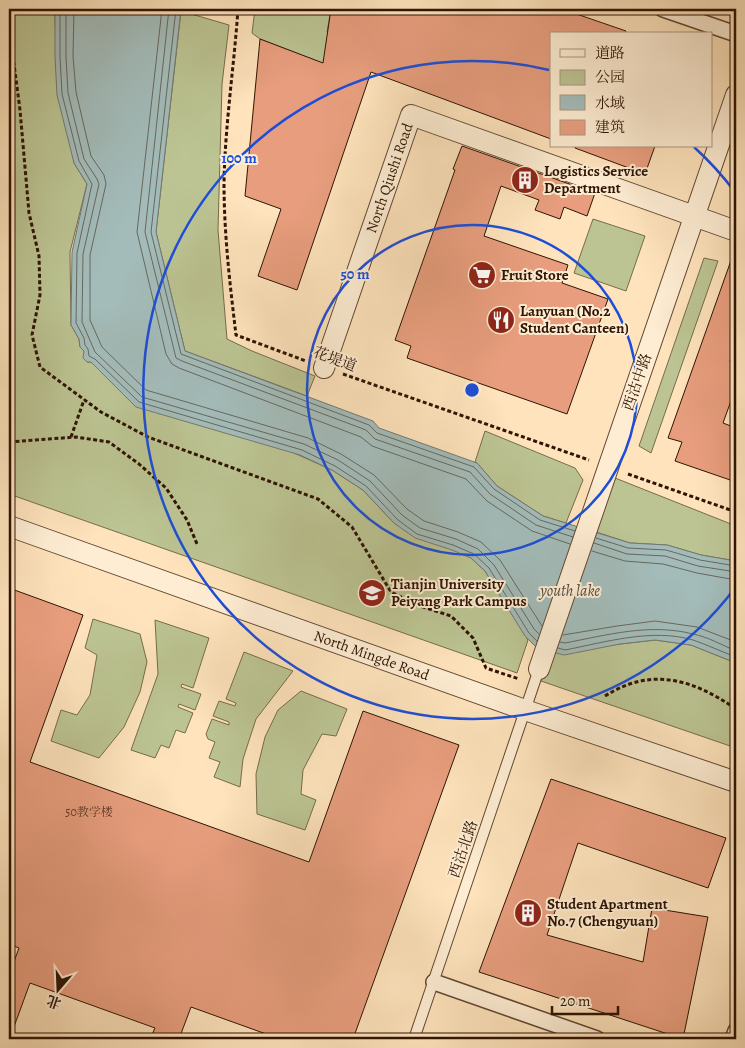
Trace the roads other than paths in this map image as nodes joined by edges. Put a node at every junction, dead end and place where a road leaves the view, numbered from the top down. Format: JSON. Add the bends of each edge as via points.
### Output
{"nodes":[{"id":1,"x":664,"y":9,"type":"edge"},
{"id":2,"x":736,"y":34,"type":"edge"},
{"id":3,"x":736,"y":95,"type":"edge"},
{"id":4,"x":694,"y":216,"type":"junction"},
{"id":5,"x":736,"y":231,"type":"edge"},
{"id":6,"x":324,"y":368,"type":"road end"},
{"id":7,"x":9,"y":526,"type":"edge"},
{"id":8,"x":536,"y":676,"type":"joint"},
{"id":9,"x":525,"y":710,"type":"junction"},
{"id":10,"x":736,"y":782,"type":"edge"},
{"id":11,"x":434,"y":982,"type":"junction"},
{"id":12,"x":736,"y":1031,"type":"edge"},
{"id":13,"x":414,"y":1039,"type":"edge"},
{"id":14,"x":597,"y":1039,"type":"edge"},
{"id":15,"x":733,"y":1039,"type":"edge"}],
"edges":[{"from":1,"to":2,"type":"street"},
{"from":3,"to":4,"type":"street","name":"西沽中路"},
{"from":4,"to":5,"type":"street","name":"North Qiushi Road"},
{"from":4,"to":6,"type":"street","name":"North Qiushi Road","via":[[410,115]]},
{"from":4,"to":8,"type":"street","name":"西沽中路"},
{"from":7,"to":9,"type":"street","name":"North Mingde Road"},
{"from":8,"to":9,"type":"lane","name":"西沽北路"},
{"from":9,"to":10,"type":"street","name":"North Mingde Road"},
{"from":9,"to":11,"type":"lane","name":"西沽北路"},
{"from":11,"to":13,"type":"lane","name":"西沽北路"},
{"from":11,"to":14,"type":"street"},
{"from":12,"to":15,"type":"street"}]}
